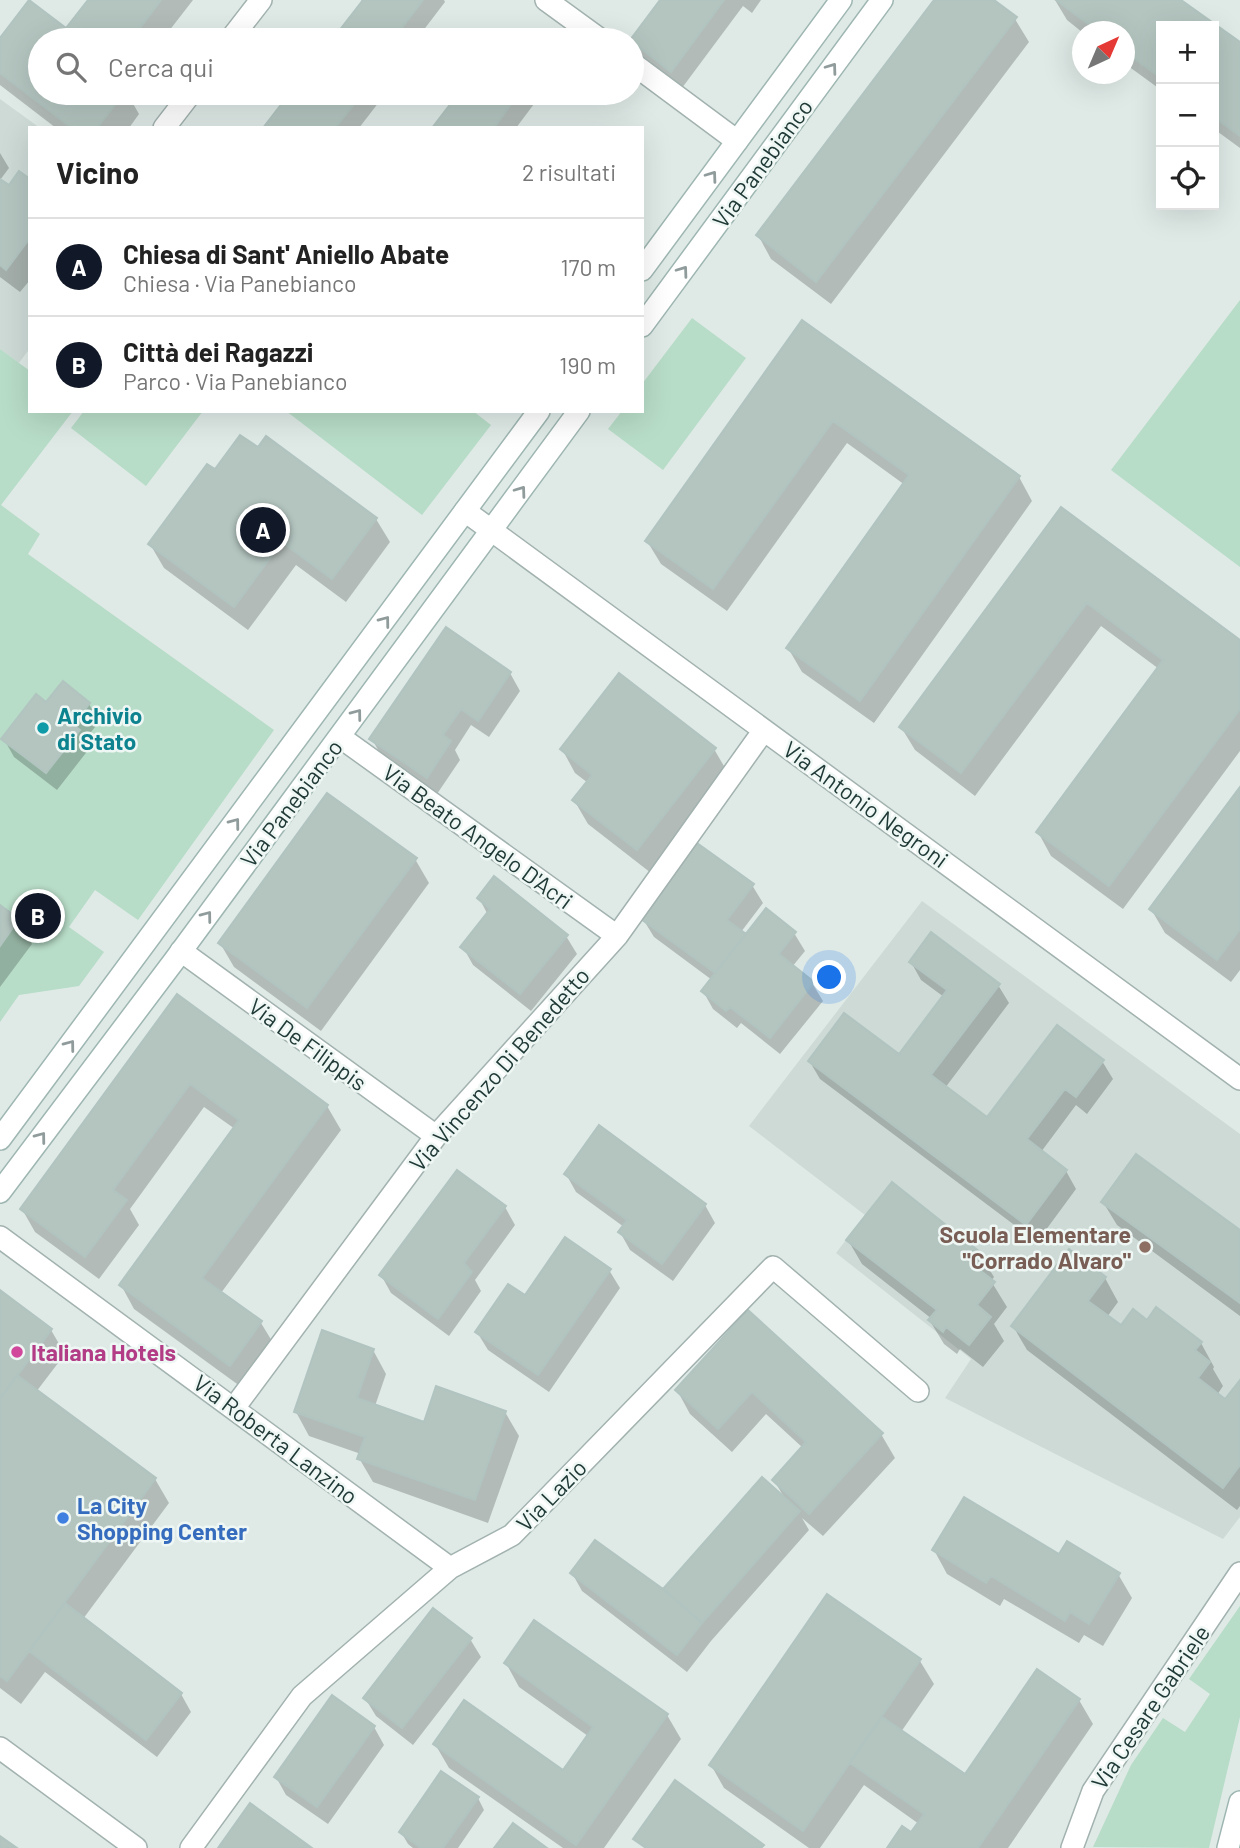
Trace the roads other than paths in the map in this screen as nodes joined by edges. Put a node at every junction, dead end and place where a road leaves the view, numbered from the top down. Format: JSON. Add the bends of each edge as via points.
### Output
{"nodes":[{"id":1,"x":261,"y":0,"type":"edge"},
{"id":2,"x":841,"y":0,"type":"edge"},
{"id":3,"x":882,"y":0,"type":"edge"},
{"id":4,"x":557,"y":3,"type":"edge"},
{"id":5,"x":239,"y":28,"type":"edge"},
{"id":6,"x":587,"y":28,"type":"edge"},
{"id":7,"x":644,"y":72,"type":"edge"},
{"id":8,"x":182,"y":105,"type":"edge"},
{"id":9,"x":166,"y":126,"type":"edge"},
{"id":10,"x":737,"y":141,"type":"junction"},
{"id":11,"x":644,"y":267,"type":"edge"},
{"id":12,"x":644,"y":323,"type":"edge"},
{"id":13,"x":538,"y":413,"type":"edge"},
{"id":14,"x":578,"y":413,"type":"edge"},
{"id":15,"x":465,"y":511,"type":"junction"},
{"id":16,"x":492,"y":531,"type":"junction"},
{"id":17,"x":764,"y":730,"type":"junction"},
{"id":18,"x":340,"y":737,"type":"junction"},
{"id":19,"x":617,"y":936,"type":"junction"},
{"id":20,"x":181,"y":951,"type":"junction"},
{"id":21,"x":1240,"y":1079,"type":"edge"},
{"id":22,"x":436,"y":1136,"type":"junction"},
{"id":23,"x":0,"y":1139,"type":"edge"},
{"id":24,"x":0,"y":1192,"type":"edge"},
{"id":25,"x":0,"y":1237,"type":"edge"},
{"id":26,"x":918,"y":1391,"type":"dead end"},
{"id":27,"x":234,"y":1408,"type":"junction"},
{"id":28,"x":450,"y":1568,"type":"junction"},
{"id":29,"x":1240,"y":1573,"type":"edge"},
{"id":30,"x":0,"y":1748,"type":"edge"},
{"id":31,"x":1240,"y":1802,"type":"edge"},
{"id":32,"x":136,"y":1848,"type":"edge"},
{"id":33,"x":191,"y":1848,"type":"edge"},
{"id":34,"x":1072,"y":1848,"type":"edge"},
{"id":35,"x":1228,"y":1848,"type":"edge"}],
"edges":[{"from":1,"to":5,"type":"street"},
{"from":2,"to":10,"type":"street","name":"Via Panebianco"},
{"from":12,"to":3,"type":"street","name":"Via Panebianco","one_way":true},
{"from":4,"to":6,"type":"street"},
{"from":7,"to":10,"type":"street"},
{"from":8,"to":9,"type":"street"},
{"from":11,"to":10,"type":"street","name":"Via Panebianco","one_way":true},
{"from":13,"to":15,"type":"street","name":"Via Panebianco"},
{"from":16,"to":14,"type":"street","name":"Via Panebianco","one_way":true},
{"from":15,"to":16,"type":"street","name":"Via Antonio Negroni"},
{"from":23,"to":15,"type":"street","name":"Via Panebianco","one_way":true},
{"from":16,"to":17,"type":"street","name":"Via Antonio Negroni"},
{"from":18,"to":16,"type":"street","name":"Via Panebianco","one_way":true},
{"from":17,"to":19,"type":"street","name":"Via Vincenzo Di Benedetto"},
{"from":17,"to":21,"type":"street","name":"Via Antonio Negroni"},
{"from":18,"to":19,"type":"street","name":"Via Beato Angelo D'Acri"},
{"from":20,"to":18,"type":"street","name":"Via Panebianco","one_way":true},
{"from":19,"to":22,"type":"street","name":"Via Vincenzo Di Benedetto"},
{"from":20,"to":22,"type":"street","name":"Via De Filippis"},
{"from":24,"to":20,"type":"street","name":"Via Panebianco","one_way":true},
{"from":22,"to":27,"type":"street","name":"Via Vincenzo Di Benedetto"},
{"from":25,"to":27,"type":"street","name":"Via Roberta Lanzino"},
{"from":26,"to":28,"type":"street","name":"Via Lazio","via":[[773,1267],[512,1535]]},
{"from":27,"to":28,"type":"street","name":"Via Roberta Lanzino"},
{"from":28,"to":33,"type":"street","name":"Via Lazio","via":[[302,1696]]},
{"from":29,"to":34,"type":"street","name":"Via Cesare Gabriele","via":[[1093,1791]]},
{"from":30,"to":32,"type":"street"},
{"from":31,"to":35,"type":"street"}]}
